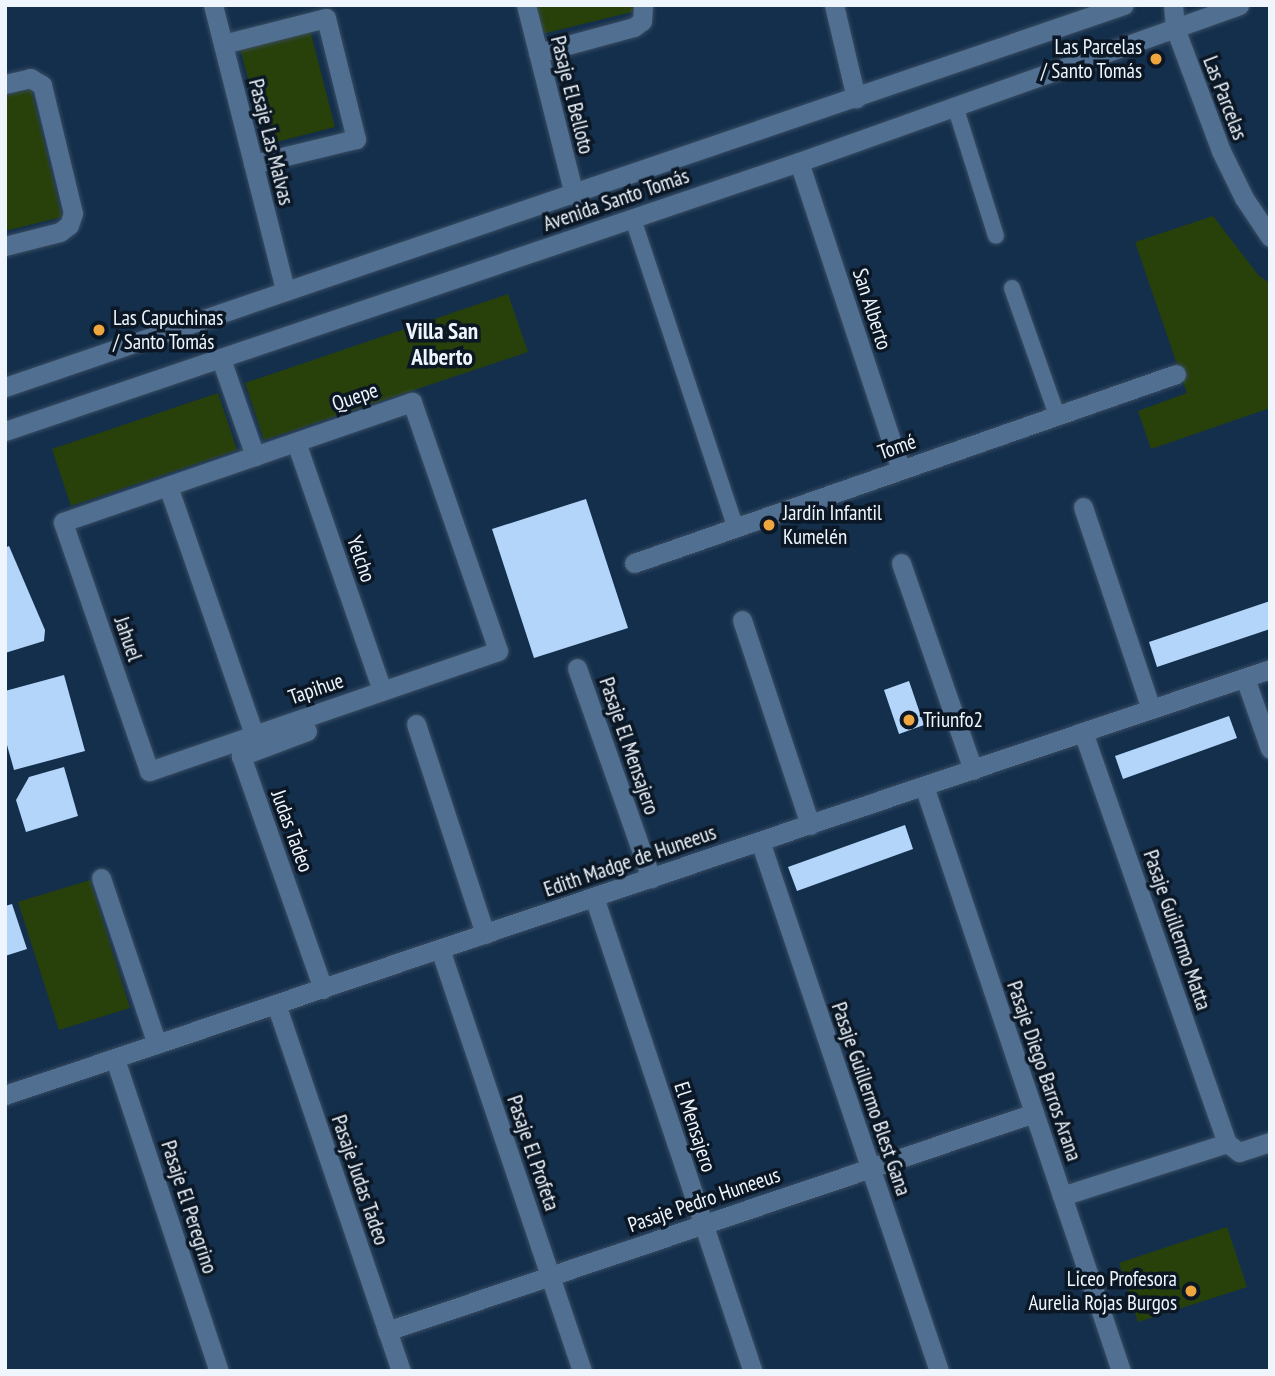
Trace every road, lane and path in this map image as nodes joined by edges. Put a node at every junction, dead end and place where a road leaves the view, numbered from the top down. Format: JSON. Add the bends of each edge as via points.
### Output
{"nodes":[{"id":1,"x":213,"y":5,"type":"edge"},
{"id":2,"x":526,"y":5,"type":"edge"},
{"id":3,"x":642,"y":5,"type":"edge"},
{"id":4,"x":834,"y":5,"type":"edge"},
{"id":5,"x":1124,"y":5,"type":"edge"},
{"id":6,"x":1173,"y":5,"type":"edge"},
{"id":7,"x":1240,"y":5,"type":"edge"},
{"id":8,"x":1175,"y":28,"type":"junction"},
{"id":9,"x":223,"y":44,"type":"junction"},
{"id":10,"x":538,"y":53,"type":"junction"},
{"id":11,"x":5,"y":85,"type":"edge"},
{"id":12,"x":856,"y":98,"type":"junction"},
{"id":13,"x":955,"y":106,"type":"junction"},
{"id":14,"x":799,"y":162,"type":"junction"},
{"id":15,"x":253,"y":164,"type":"junction"},
{"id":16,"x":574,"y":195,"type":"junction"},
{"id":17,"x":633,"y":219,"type":"junction"},
{"id":18,"x":996,"y":236,"type":"dead end"},
{"id":19,"x":1270,"y":237,"type":"edge"},
{"id":20,"x":5,"y":246,"type":"edge"},
{"id":21,"x":1012,"y":288,"type":"dead end"},
{"id":22,"x":285,"y":290,"type":"junction"},
{"id":23,"x":221,"y":359,"type":"junction"},
{"id":24,"x":1176,"y":374,"type":"dead end"},
{"id":25,"x":5,"y":387,"type":"edge"},
{"id":26,"x":1057,"y":415,"type":"junction"},
{"id":27,"x":5,"y":430,"type":"edge"},
{"id":28,"x":296,"y":442,"type":"junction"},
{"id":29,"x":255,"y":456,"type":"junction"},
{"id":30,"x":901,"y":470,"type":"junction"},
{"id":31,"x":168,"y":486,"type":"junction"},
{"id":32,"x":1083,"y":507,"type":"dead end"},
{"id":33,"x":63,"y":522,"type":"joint"},
{"id":34,"x":736,"y":528,"type":"junction"},
{"id":35,"x":634,"y":563,"type":"dead end"},
{"id":36,"x":901,"y":563,"type":"dead end"},
{"id":37,"x":742,"y":620,"type":"dead end"},
{"id":38,"x":498,"y":651,"type":"joint"},
{"id":39,"x":577,"y":668,"type":"dead end"},
{"id":40,"x":1270,"y":669,"type":"edge"},
{"id":41,"x":1245,"y":678,"type":"junction"},
{"id":42,"x":382,"y":691,"type":"junction"},
{"id":43,"x":1151,"y":709,"type":"junction"},
{"id":44,"x":416,"y":724,"type":"dead end"},
{"id":45,"x":307,"y":731,"type":"dead end"},
{"id":46,"x":1083,"y":732,"type":"junction"},
{"id":47,"x":254,"y":735,"type":"junction"},
{"id":48,"x":1270,"y":750,"type":"edge"},
{"id":49,"x":973,"y":770,"type":"junction"},
{"id":50,"x":149,"y":771,"type":"joint"},
{"id":51,"x":924,"y":786,"type":"junction"},
{"id":52,"x":810,"y":825,"type":"junction"},
{"id":53,"x":760,"y":841,"type":"junction"},
{"id":54,"x":101,"y":878,"type":"dead end"},
{"id":55,"x":651,"y":878,"type":"junction"},
{"id":56,"x":594,"y":897,"type":"junction"},
{"id":57,"x":485,"y":934,"type":"junction"},
{"id":58,"x":440,"y":949,"type":"junction"},
{"id":59,"x":323,"y":989,"type":"junction"},
{"id":60,"x":276,"y":1004,"type":"junction"},
{"id":61,"x":157,"y":1044,"type":"junction"},
{"id":62,"x":115,"y":1059,"type":"junction"},
{"id":63,"x":5,"y":1095,"type":"edge"},
{"id":64,"x":1034,"y":1113,"type":"junction"},
{"id":65,"x":1270,"y":1142,"type":"edge"},
{"id":66,"x":1227,"y":1143,"type":"junction"},
{"id":67,"x":870,"y":1168,"type":"junction"},
{"id":68,"x":1062,"y":1196,"type":"junction"},
{"id":69,"x":704,"y":1224,"type":"junction"},
{"id":70,"x":551,"y":1276,"type":"junction"},
{"id":71,"x":387,"y":1331,"type":"junction"},
{"id":72,"x":219,"y":1371,"type":"edge"},
{"id":73,"x":401,"y":1371,"type":"edge"},
{"id":74,"x":582,"y":1371,"type":"edge"},
{"id":75,"x":753,"y":1371,"type":"edge"},
{"id":76,"x":939,"y":1371,"type":"edge"},
{"id":77,"x":1121,"y":1371,"type":"edge"}],
"edges":[{"from":1,"to":9,"type":"street","name":"Pasaje Las Malvas"},
{"from":2,"to":10,"type":"street","name":"Pasaje El Belloto"},
{"from":3,"to":10,"type":"street","via":[[642,21],[634,27]]},
{"from":4,"to":12,"type":"street"},
{"from":5,"to":12,"type":"street","name":"Avenida Santo Tomás"},
{"from":6,"to":8,"type":"street","name":"Las Parcelas"},
{"from":7,"to":8,"type":"street","name":"Avenida Santo Tomás"},
{"from":8,"to":13,"type":"street","name":"Avenida Santo Tomás"},
{"from":8,"to":19,"type":"street","name":"Las Parcelas","via":[[1232,175]]},
{"from":9,"to":15,"type":"street","name":"Pasaje Las Malvas"},
{"from":9,"to":15,"type":"street","via":[[326,18],[356,139]]},
{"from":10,"to":16,"type":"street","name":"Pasaje El Belloto"},
{"from":11,"to":20,"type":"street","via":[[30,78],[41,85],[73,213],[60,232]]},
{"from":12,"to":16,"type":"street","name":"Avenida Santo Tomás"},
{"from":13,"to":14,"type":"street","name":"Avenida Santo Tomás"},
{"from":13,"to":18,"type":"lane"},
{"from":14,"to":17,"type":"street","name":"Avenida Santo Tomás"},
{"from":14,"to":30,"type":"street","name":"San Alberto"},
{"from":15,"to":22,"type":"street","name":"Pasaje Las Malvas"},
{"from":16,"to":22,"type":"street","name":"Avenida Santo Tomás"},
{"from":17,"to":23,"type":"street","name":"Avenida Santo Tomás"},
{"from":17,"to":34,"type":"lane"},
{"from":21,"to":26,"type":"lane"},
{"from":22,"to":25,"type":"street","name":"Avenida Santo Tomás"},
{"from":23,"to":27,"type":"street","name":"Avenida Santo Tomás"},
{"from":23,"to":29,"type":"street"},
{"from":24,"to":26,"type":"street","name":"Tomé"},
{"from":26,"to":30,"type":"street","name":"Tomé"},
{"from":28,"to":29,"type":"street","name":"Quepe"},
{"from":28,"to":38,"type":"street","name":"Quepe","via":[[412,402]]},
{"from":28,"to":42,"type":"street","name":"Yelcho"},
{"from":29,"to":31,"type":"street","name":"Quepe"},
{"from":30,"to":34,"type":"street","name":"Tomé"},
{"from":31,"to":33,"type":"street","name":"Quepe"},
{"from":31,"to":47,"type":"street"},
{"from":32,"to":43,"type":"street"},
{"from":33,"to":50,"type":"street","name":"Jahuel"},
{"from":34,"to":35,"type":"street","name":"Tomé"},
{"from":36,"to":49,"type":"street"},
{"from":37,"to":52,"type":"street"},
{"from":38,"to":42,"type":"street","name":"Tapihue"},
{"from":39,"to":55,"type":"street","name":"Pasaje El Mensajero"},
{"from":40,"to":41,"type":"street","name":"Edith Madge de Huneeus"},
{"from":41,"to":43,"type":"street","name":"Edith Madge de Huneeus"},
{"from":41,"to":48,"type":"street"},
{"from":42,"to":47,"type":"street","name":"Tapihue"},
{"from":43,"to":46,"type":"street","name":"Edith Madge de Huneeus"},
{"from":44,"to":57,"type":"street"},
{"from":45,"to":59,"type":"street","name":"Judas Tadeo","via":[[241,756]]},
{"from":46,"to":49,"type":"street","name":"Edith Madge de Huneeus"},
{"from":46,"to":66,"type":"street","name":"Pasaje Guillermo Matta"},
{"from":47,"to":50,"type":"street","name":"Tapihue"},
{"from":49,"to":51,"type":"street","name":"Edith Madge de Huneeus"},
{"from":51,"to":52,"type":"street","name":"Edith Madge de Huneeus"},
{"from":51,"to":64,"type":"street","name":"Pasaje Diego Barros Arana"},
{"from":52,"to":53,"type":"street","name":"Edith Madge de Huneeus"},
{"from":53,"to":55,"type":"street","name":"Edith Madge de Huneeus"},
{"from":53,"to":67,"type":"street","name":"Pasaje Guillermo Blest Gana"},
{"from":54,"to":61,"type":"street"},
{"from":55,"to":56,"type":"street","name":"Edith Madge de Huneeus"},
{"from":56,"to":57,"type":"street","name":"Edith Madge de Huneeus"},
{"from":56,"to":69,"type":"street","name":"El Mensajero"},
{"from":57,"to":58,"type":"street","name":"Edith Madge de Huneeus"},
{"from":58,"to":59,"type":"street","name":"Edith Madge de Huneeus"},
{"from":58,"to":70,"type":"street","name":"Pasaje El Profeta"},
{"from":59,"to":60,"type":"street","name":"Edith Madge de Huneeus"},
{"from":60,"to":61,"type":"street","name":"Edith Madge de Huneeus"},
{"from":60,"to":71,"type":"street","name":"Pasaje Judas Tadeo"},
{"from":61,"to":62,"type":"street","name":"Edith Madge de Huneeus"},
{"from":62,"to":63,"type":"street","name":"Edith Madge de Huneeus"},
{"from":62,"to":72,"type":"street","name":"Pasaje El Peregrino"},
{"from":64,"to":67,"type":"street","name":"Pasaje Pedro Huneeus"},
{"from":64,"to":68,"type":"street","name":"Pasaje Diego Barros Arana"},
{"from":65,"to":66,"type":"street","via":[[1239,1152]]},
{"from":66,"to":68,"type":"street"},
{"from":67,"to":69,"type":"street","name":"Pasaje Pedro Huneeus"},
{"from":67,"to":76,"type":"street","name":"Pasaje Guillermo Blest Gana"},
{"from":68,"to":77,"type":"street","name":"Pasaje Diego Barros Arana"},
{"from":69,"to":70,"type":"street","name":"Pasaje Pedro Huneeus"},
{"from":69,"to":75,"type":"street","name":"El Mensajero"},
{"from":70,"to":71,"type":"street","name":"Pasaje Pedro Huneeus"},
{"from":70,"to":74,"type":"street","name":"Pasaje El Profeta"},
{"from":71,"to":73,"type":"street","name":"Pasaje Judas Tadeo"}]}
